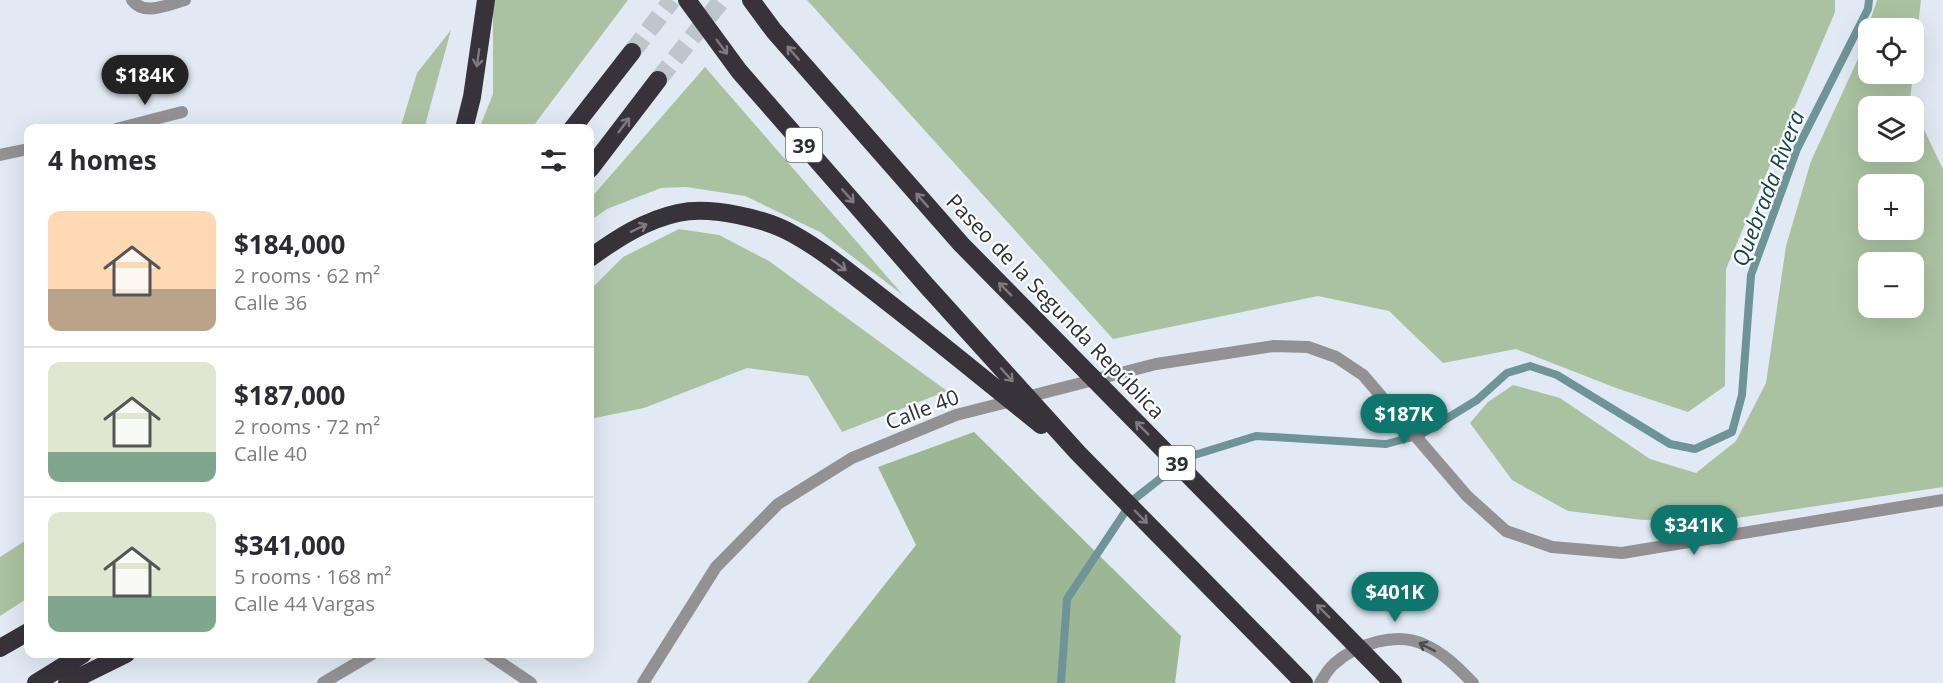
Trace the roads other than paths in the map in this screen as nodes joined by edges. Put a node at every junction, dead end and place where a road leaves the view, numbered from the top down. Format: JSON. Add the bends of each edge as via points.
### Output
{"nodes":[{"id":1,"x":132,"y":0,"type":"edge"},
{"id":2,"x":185,"y":0,"type":"edge"},
{"id":3,"x":486,"y":0,"type":"edge"},
{"id":4,"x":687,"y":0,"type":"edge"},
{"id":5,"x":751,"y":0,"type":"edge"},
{"id":6,"x":632,"y":51,"type":"tunnel mouth"},
{"id":7,"x":658,"y":80,"type":"tunnel mouth"},
{"id":8,"x":182,"y":112,"type":"dead end"},
{"id":9,"x":135,"y":124,"type":"edge"},
{"id":10,"x":465,"y":124,"type":"edge"},
{"id":11,"x":576,"y":124,"type":"edge"},
{"id":12,"x":24,"y":150,"type":"edge"},
{"id":13,"x":0,"y":155,"type":"edge"},
{"id":14,"x":594,"y":164,"type":"edge"},
{"id":15,"x":594,"y":255,"type":"edge"},
{"id":16,"x":1078,"y":453,"type":"junction"},
{"id":17,"x":1943,"y":500,"type":"edge"},
{"id":18,"x":24,"y":634,"type":"edge"},
{"id":19,"x":0,"y":648,"type":"edge"},
{"id":20,"x":77,"y":658,"type":"edge"},
{"id":21,"x":118,"y":658,"type":"edge"},
{"id":22,"x":365,"y":658,"type":"edge"},
{"id":23,"x":494,"y":658,"type":"edge"},
{"id":24,"x":36,"y":683,"type":"edge"},
{"id":25,"x":67,"y":683,"type":"edge"},
{"id":26,"x":322,"y":683,"type":"edge"},
{"id":27,"x":531,"y":683,"type":"edge"},
{"id":28,"x":643,"y":683,"type":"edge"},
{"id":29,"x":1304,"y":683,"type":"edge"},
{"id":30,"x":1320,"y":683,"type":"edge"},
{"id":31,"x":1393,"y":683,"type":"edge"},
{"id":32,"x":1473,"y":683,"type":"edge"}],
"edges":[{"from":1,"to":2,"type":"street","via":[[143,9],[152,9]]},
{"from":3,"to":10,"type":"highway","one_way":true},
{"from":4,"to":16,"type":"highway","number":"39","one_way":true,"via":[[740,70]]},
{"from":31,"to":5,"type":"highway","name":"Paseo de la Segunda República","number":"39","one_way":true,"via":[[961,244]]},
{"from":6,"to":11,"type":"highway"},
{"from":14,"to":7,"type":"highway","one_way":true},
{"from":8,"to":9,"type":"street"},
{"from":12,"to":13,"type":"street"},
{"from":15,"to":16,"type":"highway","one_way":true,"via":[[646,224],[679,213],[750,217],[792,233],[833,260]]},
{"from":16,"to":29,"type":"highway","number":"39","one_way":true},
{"from":17,"to":28,"type":"street","name":"Calle 40","via":[[1622,553],[1552,547],[1506,531],[1467,496],[1363,375],[1336,357],[1308,348],[1274,346],[1156,363],[956,415],[852,458],[778,504],[716,567]]},
{"from":18,"to":19,"type":"highway"},
{"from":20,"to":24,"type":"highway"},
{"from":21,"to":25,"type":"highway"},
{"from":22,"to":26,"type":"street"},
{"from":23,"to":27,"type":"street"},
{"from":32,"to":30,"type":"street","one_way":true,"via":[[1455,664],[1425,644],[1394,638],[1367,644],[1333,664]]}]}
